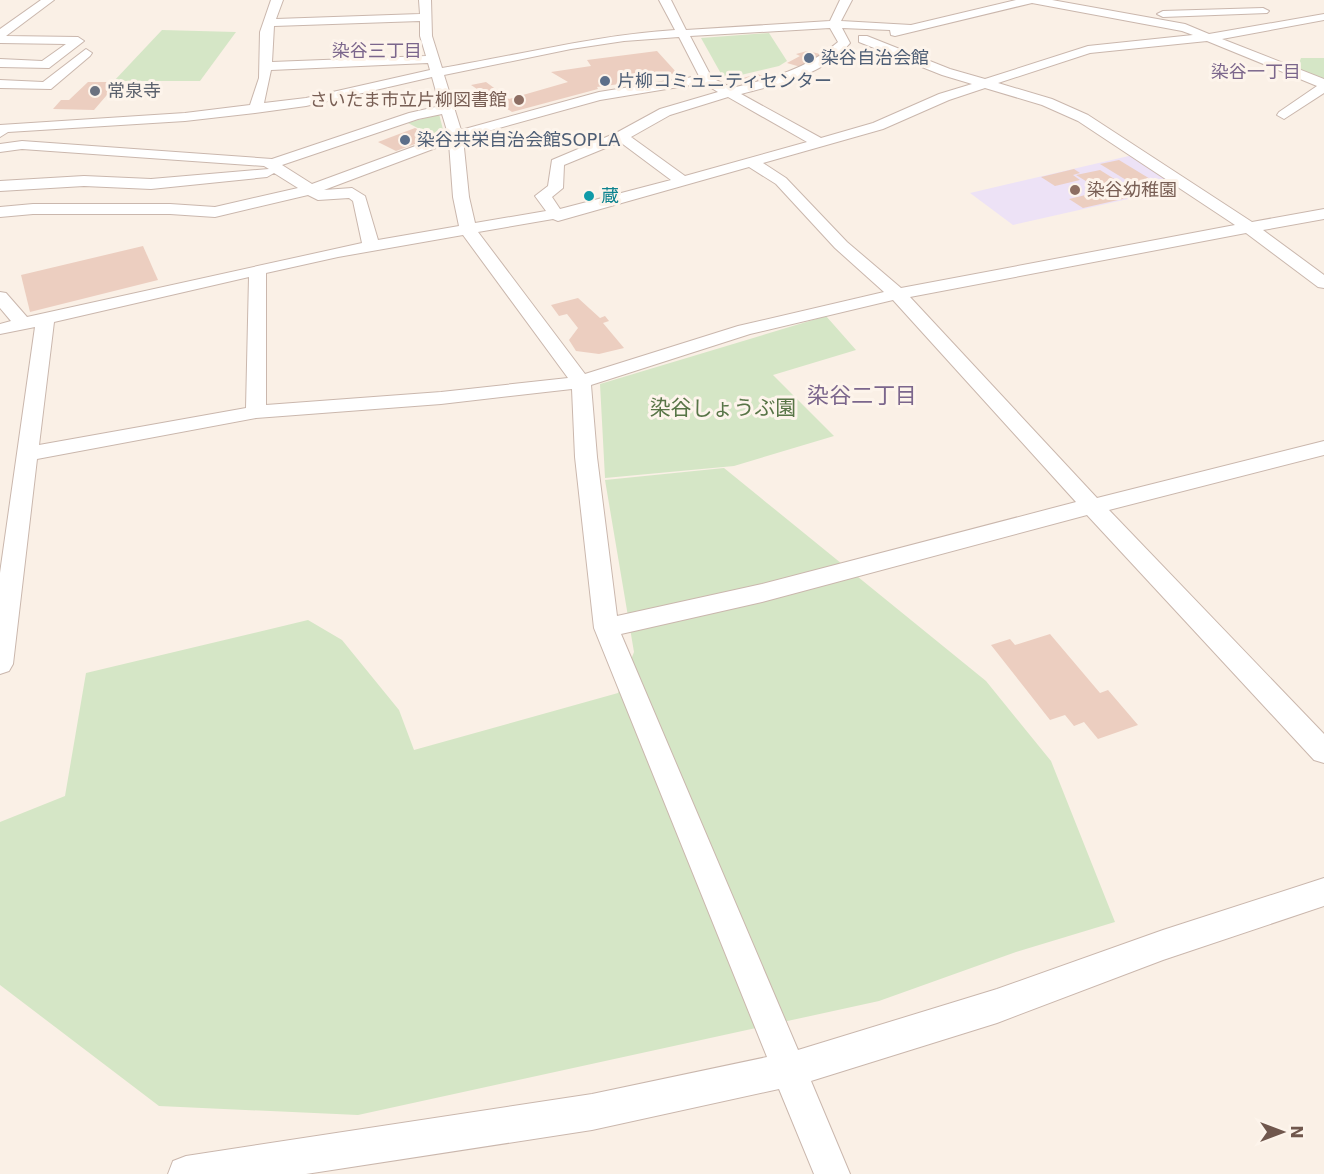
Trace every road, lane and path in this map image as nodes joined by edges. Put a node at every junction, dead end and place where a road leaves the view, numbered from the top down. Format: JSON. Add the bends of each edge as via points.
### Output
{"nodes":[{"id":1,"x":48,"y":0,"type":"edge"},
{"id":2,"x":277,"y":0,"type":"edge"},
{"id":3,"x":425,"y":0,"type":"edge"},
{"id":4,"x":665,"y":0,"type":"edge"},
{"id":5,"x":846,"y":0,"type":"edge"},
{"id":6,"x":1032,"y":0,"type":"edge"},
{"id":7,"x":1245,"y":0,"type":"edge"},
{"id":8,"x":1263,"y":10,"type":"junction"},
{"id":9,"x":1125,"y":15,"type":"junction"},
{"id":10,"x":426,"y":17,"type":"junction"},
{"id":11,"x":1324,"y":17,"type":"edge"},
{"id":12,"x":269,"y":23,"type":"junction"},
{"id":13,"x":1286,"y":23,"type":"junction"},
{"id":14,"x":834,"y":24,"type":"junction"},
{"id":15,"x":910,"y":28,"type":"junction"},
{"id":16,"x":0,"y":34,"type":"edge"},
{"id":17,"x":683,"y":34,"type":"junction"},
{"id":18,"x":1210,"y":37,"type":"junction"},
{"id":19,"x":0,"y":39,"type":"edge"},
{"id":20,"x":863,"y":39,"type":"junction"},
{"id":21,"x":844,"y":43,"type":"junction"},
{"id":22,"x":86,"y":54,"type":"dead end"},
{"id":23,"x":0,"y":63,"type":"edge"},
{"id":24,"x":266,"y":66,"type":"junction"},
{"id":25,"x":436,"y":66,"type":"junction"},
{"id":26,"x":1268,"y":77,"type":"dead end"},
{"id":27,"x":706,"y":79,"type":"junction"},
{"id":28,"x":985,"y":83,"type":"junction"},
{"id":29,"x":0,"y":84,"type":"edge"},
{"id":30,"x":1323,"y":86,"type":"edge"},
{"id":31,"x":726,"y":93,"type":"junction"},
{"id":32,"x":448,"y":108,"type":"junction"},
{"id":33,"x":255,"y":109,"type":"junction"},
{"id":34,"x":1284,"y":115,"type":"dead end"},
{"id":35,"x":0,"y":133,"type":"edge"},
{"id":36,"x":456,"y":136,"type":"junction"},
{"id":37,"x":621,"y":136,"type":"junction"},
{"id":38,"x":820,"y":143,"type":"junction"},
{"id":39,"x":0,"y":148,"type":"edge"},
{"id":40,"x":751,"y":162,"type":"junction"},
{"id":41,"x":276,"y":167,"type":"junction"},
{"id":42,"x":684,"y":182,"type":"junction"},
{"id":43,"x":0,"y":186,"type":"edge"},
{"id":44,"x":310,"y":190,"type":"junction"},
{"id":45,"x":0,"y":212,"type":"edge"},
{"id":46,"x":1324,"y":214,"type":"edge"},
{"id":47,"x":558,"y":216,"type":"junction"},
{"id":48,"x":1249,"y":227,"type":"junction"},
{"id":49,"x":468,"y":230,"type":"junction"},
{"id":50,"x":371,"y":245,"type":"junction"},
{"id":51,"x":258,"y":268,"type":"junction"},
{"id":52,"x":1324,"y":283,"type":"edge"},
{"id":53,"x":899,"y":296,"type":"junction"},
{"id":54,"x":0,"y":297,"type":"edge"},
{"id":55,"x":45,"y":318,"type":"junction"},
{"id":56,"x":23,"y":324,"type":"junction"},
{"id":57,"x":0,"y":329,"type":"edge"},
{"id":58,"x":581,"y":382,"type":"junction"},
{"id":59,"x":256,"y":412,"type":"junction"},
{"id":60,"x":1324,"y":448,"type":"edge"},
{"id":61,"x":27,"y":454,"type":"junction"},
{"id":62,"x":1092,"y":506,"type":"junction"},
{"id":63,"x":606,"y":628,"type":"junction"},
{"id":64,"x":0,"y":664,"type":"edge"},
{"id":65,"x":1324,"y":752,"type":"edge"},
{"id":66,"x":1324,"y":892,"type":"edge"},
{"id":67,"x":789,"y":1070,"type":"junction"},
{"id":68,"x":186,"y":1174,"type":"edge"},
{"id":69,"x":832,"y":1174,"type":"edge"}],
"edges":[{"from":1,"to":16,"type":"street"},
{"from":2,"to":12,"type":"street"},
{"from":3,"to":10,"type":"street"},
{"from":4,"to":17,"type":"street"},
{"from":5,"to":14,"type":"street"},
{"from":6,"to":9,"type":"street"},
{"from":6,"to":15,"type":"street"},
{"from":7,"to":8,"type":"street"},
{"from":8,"to":9,"type":"street"},
{"from":8,"to":13,"type":"street"},
{"from":9,"to":18,"type":"street"},
{"from":10,"to":12,"type":"street"},
{"from":10,"to":25,"type":"street","via":[[426,36]]},
{"from":11,"to":13,"type":"street"},
{"from":12,"to":24,"type":"street"},
{"from":13,"to":18,"type":"street"},
{"from":14,"to":15,"type":"street"},
{"from":14,"to":17,"type":"street"},
{"from":14,"to":21,"type":"street"},
{"from":15,"to":20,"type":"street"},
{"from":17,"to":25,"type":"street","via":[[624,37],[498,62]]},
{"from":17,"to":27,"type":"street"},
{"from":18,"to":28,"type":"street","via":[[1088,50]]},
{"from":18,"to":30,"type":"street"},
{"from":19,"to":23,"type":"street","via":[[78,41],[45,65]]},
{"from":20,"to":21,"type":"street"},
{"from":20,"to":28,"type":"street"},
{"from":21,"to":31,"type":"street","via":[[836,52],[800,71]]},
{"from":22,"to":29,"type":"street","via":[[46,86]]},
{"from":24,"to":25,"type":"street"},
{"from":24,"to":33,"type":"street"},
{"from":25,"to":32,"type":"street"},
{"from":25,"to":33,"type":"street","via":[[306,102]]},
{"from":26,"to":30,"type":"street"},
{"from":27,"to":31,"type":"street"},
{"from":27,"to":36,"type":"street","via":[[599,96]]},
{"from":28,"to":38,"type":"street","via":[[878,126]]},
{"from":28,"to":48,"type":"street","via":[[1083,118]]},
{"from":30,"to":34,"type":"street"},
{"from":31,"to":37,"type":"street","via":[[666,112]]},
{"from":31,"to":38,"type":"street"},
{"from":32,"to":36,"type":"street"},
{"from":32,"to":41,"type":"street"},
{"from":33,"to":35,"type":"street","via":[[3,128]]},
{"from":36,"to":44,"type":"street"},
{"from":36,"to":49,"type":"street"},
{"from":37,"to":42,"type":"street"},
{"from":37,"to":47,"type":"street","via":[[557,163],[555,188],[543,196]]},
{"from":38,"to":40,"type":"street"},
{"from":39,"to":41,"type":"street","via":[[22,145]]},
{"from":40,"to":42,"type":"street"},
{"from":40,"to":53,"type":"street","via":[[781,181],[841,245]]},
{"from":41,"to":43,"type":"street","via":[[151,184],[84,181]]},
{"from":41,"to":44,"type":"street"},
{"from":42,"to":47,"type":"street"},
{"from":44,"to":45,"type":"street","via":[[215,212]]},
{"from":44,"to":50,"type":"street","via":[[318,195],[352,193],[360,200]]},
{"from":46,"to":48,"type":"street"},
{"from":47,"to":49,"type":"street"},
{"from":48,"to":52,"type":"street"},
{"from":48,"to":53,"type":"street","via":[[1055,262]]},
{"from":49,"to":50,"type":"street"},
{"from":49,"to":58,"type":"street"},
{"from":50,"to":51,"type":"street"},
{"from":51,"to":55,"type":"street"},
{"from":51,"to":59,"type":"street"},
{"from":53,"to":58,"type":"street","via":[[834,307],[744,330]]},
{"from":53,"to":62,"type":"street"},
{"from":54,"to":56,"type":"street"},
{"from":55,"to":56,"type":"street"},
{"from":55,"to":61,"type":"street"},
{"from":56,"to":57,"type":"street"},
{"from":58,"to":59,"type":"street","via":[[441,398]]},
{"from":58,"to":63,"type":"street"},
{"from":59,"to":61,"type":"street"},
{"from":60,"to":62,"type":"street"},
{"from":61,"to":64,"type":"street"},
{"from":62,"to":63,"type":"street","via":[[762,593]]},
{"from":62,"to":65,"type":"street"},
{"from":63,"to":67,"type":"street"},
{"from":66,"to":67,"type":"street","via":[[997,1006]]},
{"from":67,"to":68,"type":"street","via":[[592,1112]]},
{"from":67,"to":69,"type":"street"}]}
